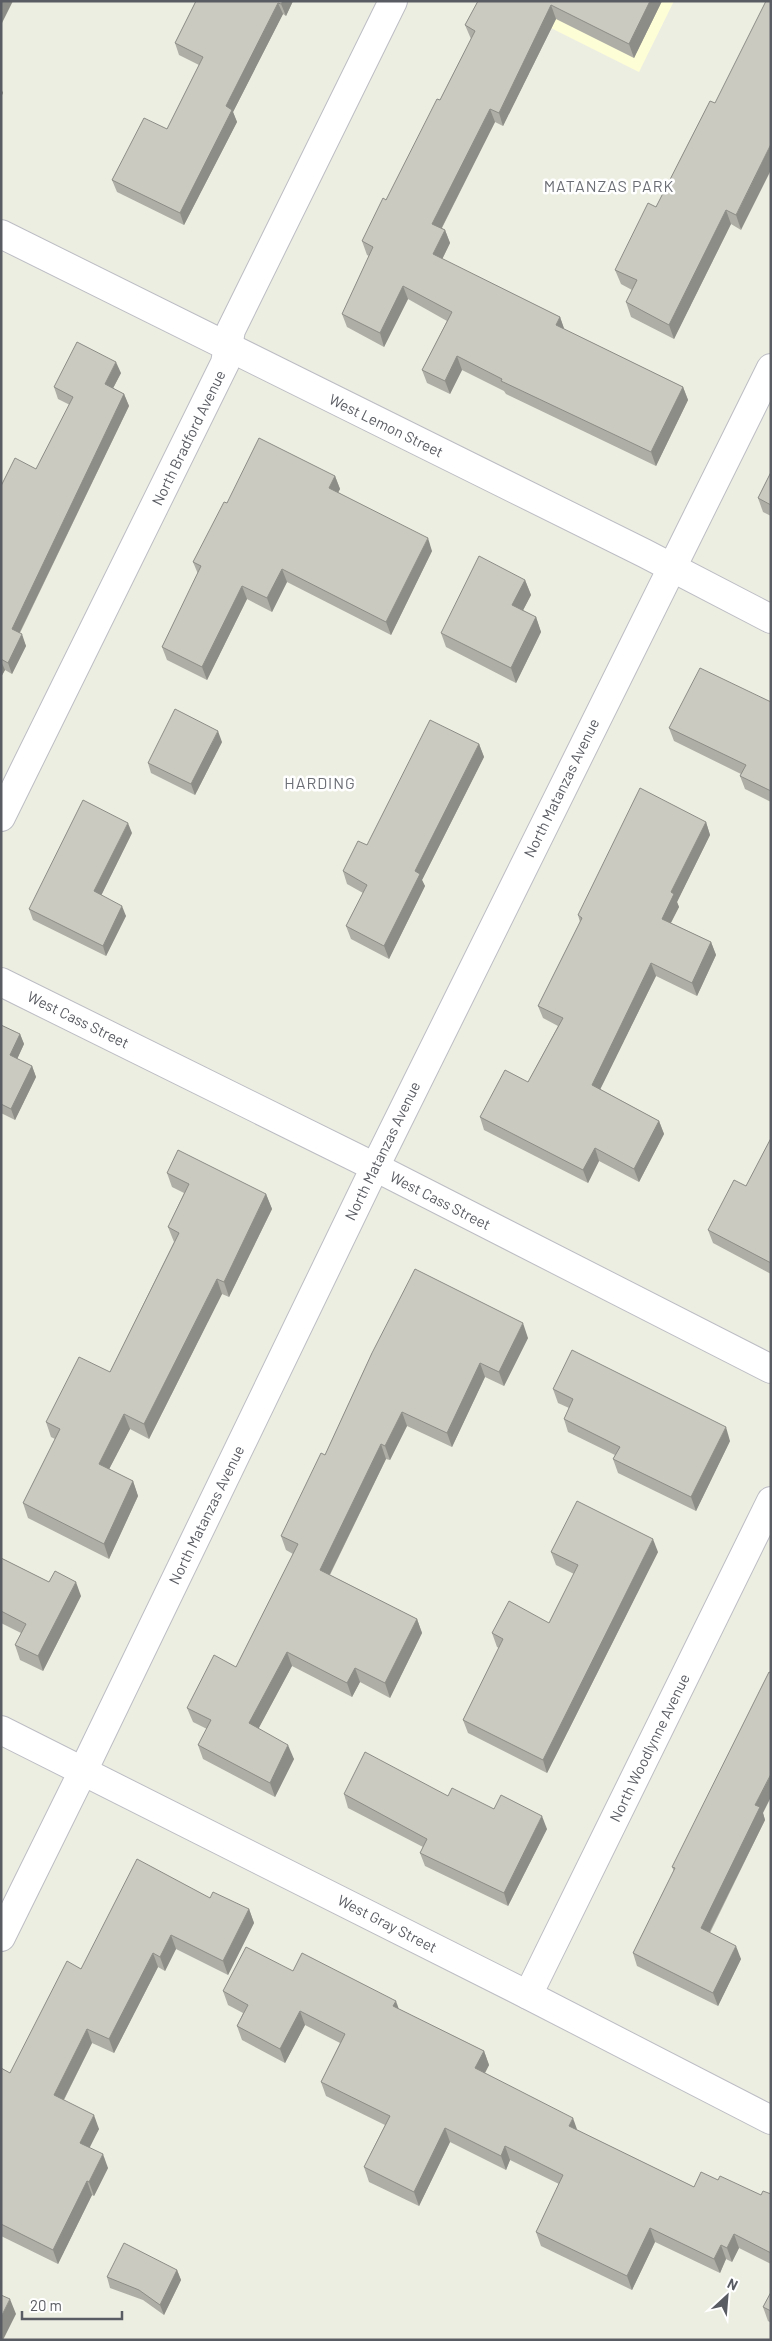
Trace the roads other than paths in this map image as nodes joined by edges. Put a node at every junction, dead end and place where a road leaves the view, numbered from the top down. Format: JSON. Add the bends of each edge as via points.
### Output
{"nodes":[{"id":1,"x":392,"y":1,"type":"edge"},
{"id":2,"x":1,"y":234,"type":"edge"},
{"id":3,"x":227,"y":348,"type":"junction"},
{"id":4,"x":771,"y":368,"type":"edge"},
{"id":5,"x":671,"y":568,"type":"junction"},
{"id":6,"x":771,"y":619,"type":"edge"},
{"id":7,"x":1,"y":816,"type":"edge"},
{"id":8,"x":1,"y":982,"type":"edge"},
{"id":9,"x":374,"y":1168,"type":"junction"},
{"id":10,"x":771,"y":1370,"type":"edge"},
{"id":11,"x":771,"y":1501,"type":"edge"},
{"id":12,"x":1,"y":1730,"type":"edge"},
{"id":13,"x":83,"y":1771,"type":"junction"},
{"id":14,"x":1,"y":1936,"type":"edge"},
{"id":15,"x":528,"y":1995,"type":"junction"},
{"id":16,"x":771,"y":2120,"type":"edge"}],
"edges":[{"from":1,"to":3,"type":"street","name":"North Bradford Avenue","via":[[231,330]]},
{"from":2,"to":3,"type":"street","name":"West Lemon Street"},
{"from":3,"to":5,"type":"street","name":"West Lemon Street"},
{"from":3,"to":7,"type":"street","name":"North Bradford Avenue","via":[[225,363]]},
{"from":4,"to":5,"type":"street","name":"North Matanzas Avenue"},
{"from":5,"to":6,"type":"street","name":"West Lemon Street"},
{"from":5,"to":9,"type":"street","name":"North Matanzas Avenue"},
{"from":8,"to":9,"type":"street","name":"West Cass Street"},
{"from":9,"to":10,"type":"street","name":"West Cass Street"},
{"from":9,"to":13,"type":"street","name":"North Matanzas Avenue"},
{"from":11,"to":15,"type":"street","name":"North Woodlynne Avenue"},
{"from":12,"to":13,"type":"street","name":"West Gray Street"},
{"from":13,"to":14,"type":"street","name":"North Matanzas Avenue"},
{"from":13,"to":15,"type":"street","name":"West Gray Street"},
{"from":15,"to":16,"type":"street","name":"West Gray Street"}]}
